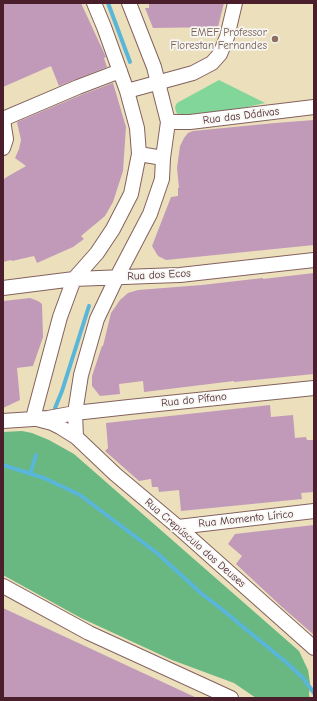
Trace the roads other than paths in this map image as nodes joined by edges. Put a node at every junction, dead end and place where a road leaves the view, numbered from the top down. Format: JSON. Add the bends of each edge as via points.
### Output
{"nodes":[{"id":1,"x":94,"y":3,"type":"edge"},
{"id":2,"x":129,"y":3,"type":"edge"},
{"id":3,"x":235,"y":3,"type":"edge"},
{"id":4,"x":120,"y":71,"type":"junction"},
{"id":5,"x":159,"y":82,"type":"junction"},
{"id":6,"x":127,"y":91,"type":"junction"},
{"id":7,"x":314,"y":107,"type":"edge"},
{"id":8,"x":3,"y":119,"type":"edge"},
{"id":9,"x":168,"y":122,"type":"junction"},
{"id":10,"x":3,"y":148,"type":"edge"},
{"id":11,"x":139,"y":154,"type":"junction"},
{"id":12,"x":163,"y":158,"type":"junction"},
{"id":13,"x":314,"y":260,"type":"edge"},
{"id":14,"x":117,"y":277,"type":"junction"},
{"id":15,"x":74,"y":279,"type":"junction"},
{"id":16,"x":3,"y":288,"type":"edge"},
{"id":17,"x":314,"y":388,"type":"edge"},
{"id":18,"x":75,"y":413,"type":"junction"},
{"id":19,"x":34,"y":418,"type":"junction"},
{"id":20,"x":3,"y":421,"type":"edge"},
{"id":21,"x":76,"y":437,"type":"junction"},
{"id":22,"x":314,"y":512,"type":"edge"},
{"id":23,"x":178,"y":527,"type":"junction"},
{"id":24,"x":3,"y":586,"type":"edge"},
{"id":25,"x":314,"y":648,"type":"edge"},
{"id":26,"x":231,"y":698,"type":"edge"}],
"edges":[{"from":1,"to":4,"type":"street"},
{"from":2,"to":5,"type":"street"},
{"from":3,"to":5,"type":"street","via":[[227,37],[220,54],[212,64],[192,73]]},
{"from":4,"to":6,"type":"street"},
{"from":4,"to":8,"type":"street"},
{"from":5,"to":6,"type":"street"},
{"from":5,"to":9,"type":"street"},
{"from":6,"to":11,"type":"street","via":[[137,128]]},
{"from":7,"to":9,"type":"street","name":"Rua das Dádivas","via":[[190,122]]},
{"from":8,"to":10,"type":"street","via":[[6,139]]},
{"from":9,"to":12,"type":"street"},
{"from":11,"to":12,"type":"street"},
{"from":11,"to":15,"type":"street","via":[[131,194],[113,229],[97,253]]},
{"from":12,"to":14,"type":"street","via":[[162,179],[150,214]]},
{"from":13,"to":14,"type":"street","name":"Rua dos Ecos","via":[[180,274]]},
{"from":14,"to":15,"type":"street","name":"Rua dos Ecos"},
{"from":14,"to":18,"type":"street","via":[[97,319],[81,375]]},
{"from":15,"to":16,"type":"street","name":"Rua dos Ecos"},
{"from":15,"to":19,"type":"street","via":[[60,317]]},
{"from":17,"to":18,"type":"street","name":"Rua do Pífano"},
{"from":18,"to":19,"type":"street","name":"Rua Crepúsculo dos Deuses"},
{"from":18,"to":21,"type":"street"},
{"from":19,"to":20,"type":"street","name":"Rua Crepúsculo dos Deuses"},
{"from":19,"to":21,"type":"street","name":"Rua Crepúsculo dos Deuses","via":[[52,423]]},
{"from":21,"to":23,"type":"street","name":"Rua Crepúsculo dos Deuses"},
{"from":22,"to":23,"type":"street","name":"Rua Momento Lírico"},
{"from":23,"to":25,"type":"street","name":"Rua Crepúsculo dos Deuses"},
{"from":24,"to":26,"type":"street","via":[[89,633]]}]}
